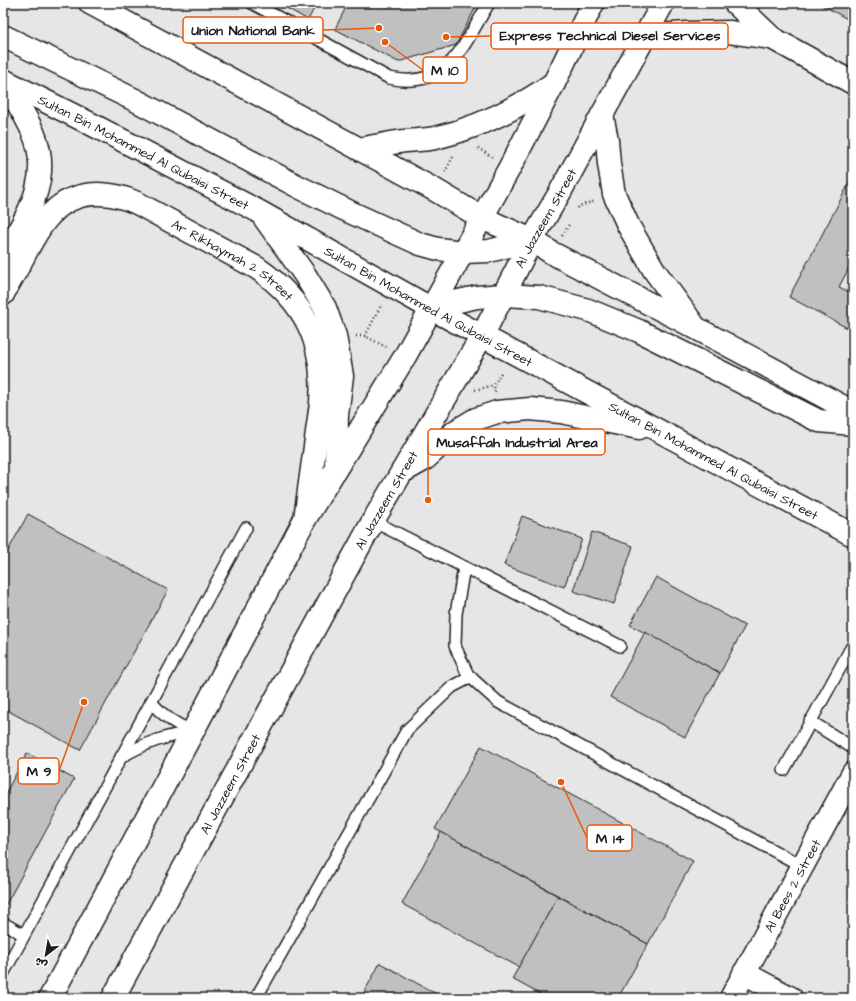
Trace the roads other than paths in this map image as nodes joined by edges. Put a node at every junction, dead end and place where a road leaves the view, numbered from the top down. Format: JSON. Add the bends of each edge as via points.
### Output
{"nodes":[{"id":1,"x":90,"y":3,"type":"edge"},
{"id":2,"x":252,"y":3,"type":"edge"},
{"id":3,"x":489,"y":3,"type":"edge"},
{"id":4,"x":592,"y":3,"type":"edge"},
{"id":5,"x":663,"y":3,"type":"edge"},
{"id":6,"x":735,"y":3,"type":"edge"},
{"id":7,"x":3,"y":36,"type":"edge"},
{"id":8,"x":645,"y":36,"type":"junction"},
{"id":9,"x":772,"y":38,"type":"junction"},
{"id":10,"x":4,"y":80,"type":"edge"},
{"id":11,"x":853,"y":82,"type":"edge"},
{"id":12,"x":554,"y":83,"type":"junction"},
{"id":13,"x":602,"y":114,"type":"junction"},
{"id":14,"x":360,"y":149,"type":"junction"},
{"id":15,"x":258,"y":211,"type":"junction"},
{"id":16,"x":482,"y":218,"type":"junction"},
{"id":17,"x":532,"y":240,"type":"junction"},
{"id":18,"x":463,"y":252,"type":"junction"},
{"id":19,"x":3,"y":259,"type":"edge"},
{"id":20,"x":3,"y":294,"type":"edge"},
{"id":21,"x":504,"y":295,"type":"junction"},
{"id":22,"x":432,"y":309,"type":"junction"},
{"id":23,"x":694,"y":327,"type":"junction"},
{"id":24,"x":482,"y":336,"type":"junction"},
{"id":25,"x":853,"y":412,"type":"edge"},
{"id":26,"x":853,"y":424,"type":"edge"},
{"id":27,"x":663,"y":433,"type":"junction"},
{"id":28,"x":336,"y":467,"type":"junction"},
{"id":29,"x":402,"y":472,"type":"junction"},
{"id":30,"x":305,"y":519,"type":"junction"},
{"id":31,"x":373,"y":521,"type":"junction"},
{"id":32,"x":246,"y":528,"type":"dead end"},
{"id":33,"x":849,"y":536,"type":"edge"},
{"id":34,"x":464,"y":567,"type":"junction"},
{"id":35,"x":620,"y":646,"type":"dead end"},
{"id":36,"x":851,"y":648,"type":"dead end"},
{"id":37,"x":471,"y":677,"type":"junction"},
{"id":38,"x":151,"y":702,"type":"junction"},
{"id":39,"x":810,"y":721,"type":"junction"},
{"id":40,"x":194,"y":731,"type":"junction"},
{"id":41,"x":853,"y":748,"type":"edge"},
{"id":42,"x":121,"y":757,"type":"junction"},
{"id":43,"x":784,"y":770,"type":"dead end"},
{"id":44,"x":853,"y":773,"type":"edge"},
{"id":45,"x":802,"y":866,"type":"junction"},
{"id":46,"x":3,"y":923,"type":"edge"},
{"id":47,"x":24,"y":935,"type":"junction"},
{"id":48,"x":744,"y":973,"type":"junction"},
{"id":49,"x":3,"y":974,"type":"edge"},
{"id":50,"x":50,"y":998,"type":"edge"},
{"id":51,"x":113,"y":998,"type":"edge"},
{"id":52,"x":256,"y":998,"type":"edge"},
{"id":53,"x":731,"y":998,"type":"edge"},
{"id":54,"x":791,"y":998,"type":"edge"}],
"edges":[{"from":1,"to":14,"type":"main road"},
{"from":2,"to":3,"type":"lane","via":[[389,78],[414,81],[437,74],[456,58]]},
{"from":4,"to":12,"type":"main road"},
{"from":5,"to":8,"type":"main road","name":"Al Jazzeem Street"},
{"from":6,"to":9,"type":"main road"},
{"from":7,"to":18,"type":"main road","via":[[134,100],[350,212],[420,244]]},
{"from":8,"to":9,"type":"main road","via":[[729,32]]},
{"from":8,"to":13,"type":"main road","name":"Al Jazzeem Street"},
{"from":9,"to":11,"type":"main road"},
{"from":10,"to":15,"type":"main road","name":"Sultan Bin Mohammed Al Qubaisi Street"},
{"from":10,"to":19,"type":"main road","via":[[33,132],[38,146],[40,175],[38,191],[32,206]]},
{"from":12,"to":14,"type":"main road","via":[[527,102],[482,123],[434,138]]},
{"from":12,"to":16,"type":"main road"},
{"from":13,"to":17,"type":"main road","name":"Al Jazzeem Street"},
{"from":13,"to":23,"type":"main road","via":[[614,194],[628,225],[654,270]]},
{"from":14,"to":16,"type":"main road"},
{"from":15,"to":22,"type":"main road","name":"Sultan Bin Mohammed Al Qubaisi Street"},
{"from":15,"to":28,"type":"main road","via":[[305,275],[325,308],[335,336],[342,376],[337,415]]},
{"from":16,"to":17,"type":"main road"},
{"from":16,"to":18,"type":"main road"},
{"from":17,"to":18,"type":"main road","via":[[489,252]]},
{"from":17,"to":21,"type":"main road","name":"Al Jazzeem Street"},
{"from":17,"to":23,"type":"main road","via":[[552,254]]},
{"from":18,"to":22,"type":"main road"},
{"from":20,"to":30,"type":"main road","name":"Ar Rikhaymah 2 Street","via":[[37,232],[52,212],[73,198],[99,193],[119,196],[137,203],[271,278],[296,303],[305,318],[313,334],[321,368],[321,403]]},
{"from":21,"to":22,"type":"main road","via":[[477,297]]},
{"from":21,"to":24,"type":"main road","name":"Al Jazzeem Street"},
{"from":21,"to":26,"type":"main road","via":[[539,297],[588,310],[639,331],[819,421]]},
{"from":22,"to":24,"type":"main road","name":"Sultan Bin Mohammed Al Qubaisi Street"},
{"from":22,"to":28,"type":"main road"},
{"from":23,"to":25,"type":"main road"},
{"from":24,"to":27,"type":"main road","name":"Sultan Bin Mohammed Al Qubaisi Street"},
{"from":24,"to":29,"type":"main road","name":"Al Jazzeem Street"},
{"from":27,"to":29,"type":"main road","via":[[561,412],[530,409],[497,412],[476,419],[456,430],[425,459]]},
{"from":27,"to":33,"type":"main road","name":"Sultan Bin Mohammed Al Qubaisi Street"},
{"from":28,"to":30,"type":"main road"},
{"from":29,"to":31,"type":"main road","name":"Al Jazzeem Street"},
{"from":30,"to":40,"type":"main road"},
{"from":31,"to":34,"type":"lane"},
{"from":31,"to":51,"type":"main road","name":"Al Jazzeem Street"},
{"from":32,"to":38,"type":"lane"},
{"from":34,"to":35,"type":"lane"},
{"from":34,"to":37,"type":"lane","via":[[456,614],[455,646]]},
{"from":36,"to":39,"type":"lane"},
{"from":37,"to":45,"type":"lane","via":[[498,702]]},
{"from":37,"to":52,"type":"lane","via":[[452,687],[407,730]]},
{"from":38,"to":40,"type":"lane","via":[[169,720]]},
{"from":38,"to":42,"type":"lane"},
{"from":39,"to":41,"type":"lane"},
{"from":39,"to":43,"type":"lane"},
{"from":40,"to":42,"type":"lane","via":[[156,740]]},
{"from":40,"to":50,"type":"main road"},
{"from":42,"to":47,"type":"lane"},
{"from":44,"to":45,"type":"main road","name":"Al Bees 2 Street"},
{"from":45,"to":48,"type":"main road","name":"Al Bees 2 Street"},
{"from":46,"to":47,"type":"lane"},
{"from":47,"to":49,"type":"lane"},
{"from":48,"to":53,"type":"main road","name":"Al Bees 2 Street"},
{"from":48,"to":54,"type":"main road"}]}
